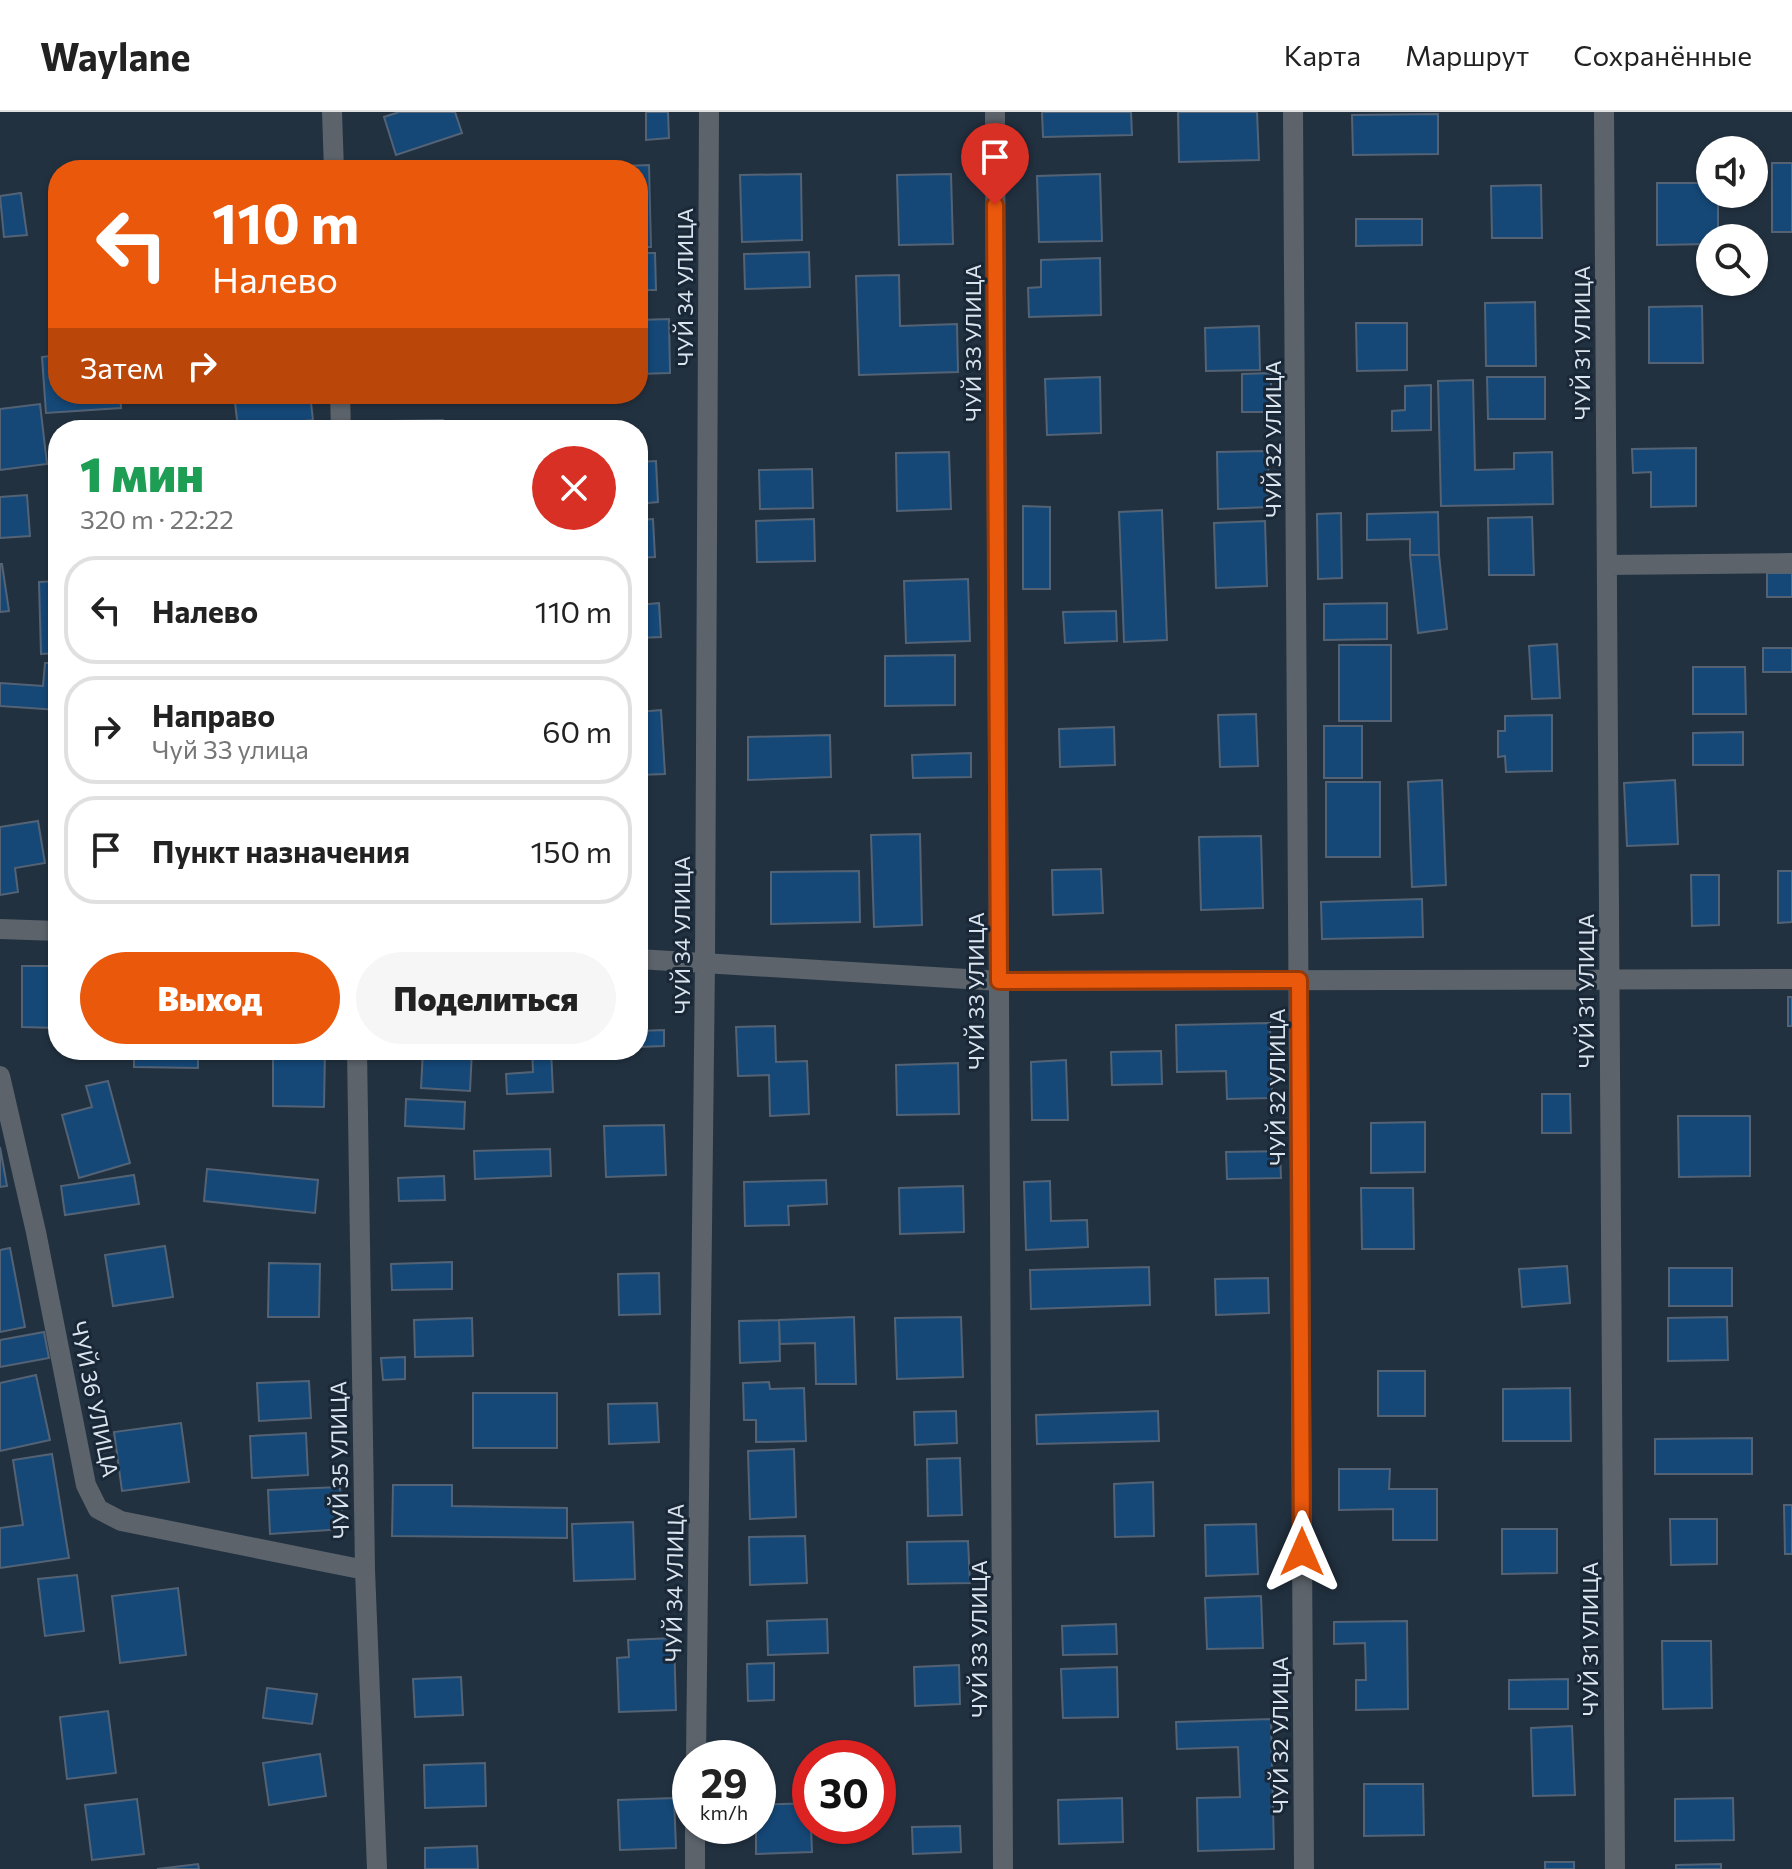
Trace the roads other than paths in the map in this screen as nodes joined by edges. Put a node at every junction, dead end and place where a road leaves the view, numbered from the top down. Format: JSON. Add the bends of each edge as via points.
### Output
{"nodes":[{"id":1,"x":332,"y":112,"type":"edge"},
{"id":2,"x":709,"y":112,"type":"edge"},
{"id":3,"x":995,"y":112,"type":"edge"},
{"id":4,"x":1293,"y":112,"type":"edge"},
{"id":5,"x":1604,"y":112,"type":"edge"},
{"id":6,"x":334,"y":160,"type":"edge"},
{"id":7,"x":1792,"y":563,"type":"edge"},
{"id":8,"x":1607,"y":565,"type":"junction"},
{"id":9,"x":0,"y":929,"type":"edge"},
{"id":10,"x":48,"y":931,"type":"edge"},
{"id":11,"x":648,"y":960,"type":"edge"},
{"id":12,"x":705,"y":963,"type":"junction"},
{"id":13,"x":1609,"y":979,"type":"junction"},
{"id":14,"x":1792,"y":979,"type":"edge"},
{"id":15,"x":1299,"y":980,"type":"junction"},
{"id":16,"x":999,"y":981,"type":"junction"},
{"id":17,"x":357,"y":1060,"type":"edge"},
{"id":18,"x":0,"y":1076,"type":"edge"},
{"id":19,"x":365,"y":1570,"type":"junction"},
{"id":20,"x":696,"y":1740,"type":"edge"},
{"id":21,"x":695,"y":1844,"type":"edge"},
{"id":22,"x":377,"y":1869,"type":"edge"},
{"id":23,"x":695,"y":1869,"type":"edge"},
{"id":24,"x":1003,"y":1869,"type":"edge"},
{"id":25,"x":1304,"y":1869,"type":"edge"},
{"id":26,"x":1615,"y":1869,"type":"edge"}],
"edges":[{"from":1,"to":6,"type":"street"},
{"from":2,"to":12,"type":"street","name":"ЧУЙ 34 УЛИЦА"},
{"from":3,"to":16,"type":"street","name":"ЧУЙ 33 УЛИЦА"},
{"from":4,"to":15,"type":"street","name":"ЧУЙ 32 УЛИЦА"},
{"from":5,"to":8,"type":"street","name":"ЧУЙ 31 УЛИЦА"},
{"from":7,"to":8,"type":"street"},
{"from":8,"to":13,"type":"street","name":"ЧУЙ 31 УЛИЦА"},
{"from":9,"to":10,"type":"street"},
{"from":11,"to":12,"type":"street"},
{"from":12,"to":16,"type":"street"},
{"from":12,"to":20,"type":"street","name":"ЧУЙ 34 УЛИЦА"},
{"from":13,"to":14,"type":"street"},
{"from":13,"to":15,"type":"street"},
{"from":13,"to":26,"type":"street","name":"ЧУЙ 31 УЛИЦА"},
{"from":15,"to":16,"type":"street"},
{"from":15,"to":25,"type":"street","name":"ЧУЙ 32 УЛИЦА"},
{"from":16,"to":24,"type":"street","name":"ЧУЙ 33 УЛИЦА"},
{"from":17,"to":19,"type":"street","name":"ЧУЙ 35 УЛИЦА"},
{"from":18,"to":19,"type":"street","name":"ЧУЙ 36 УЛИЦА","via":[[86,1485],[98,1509],[121,1521]]},
{"from":19,"to":22,"type":"street","name":"ЧУЙ 35 УЛИЦА"},
{"from":21,"to":23,"type":"street"}]}
